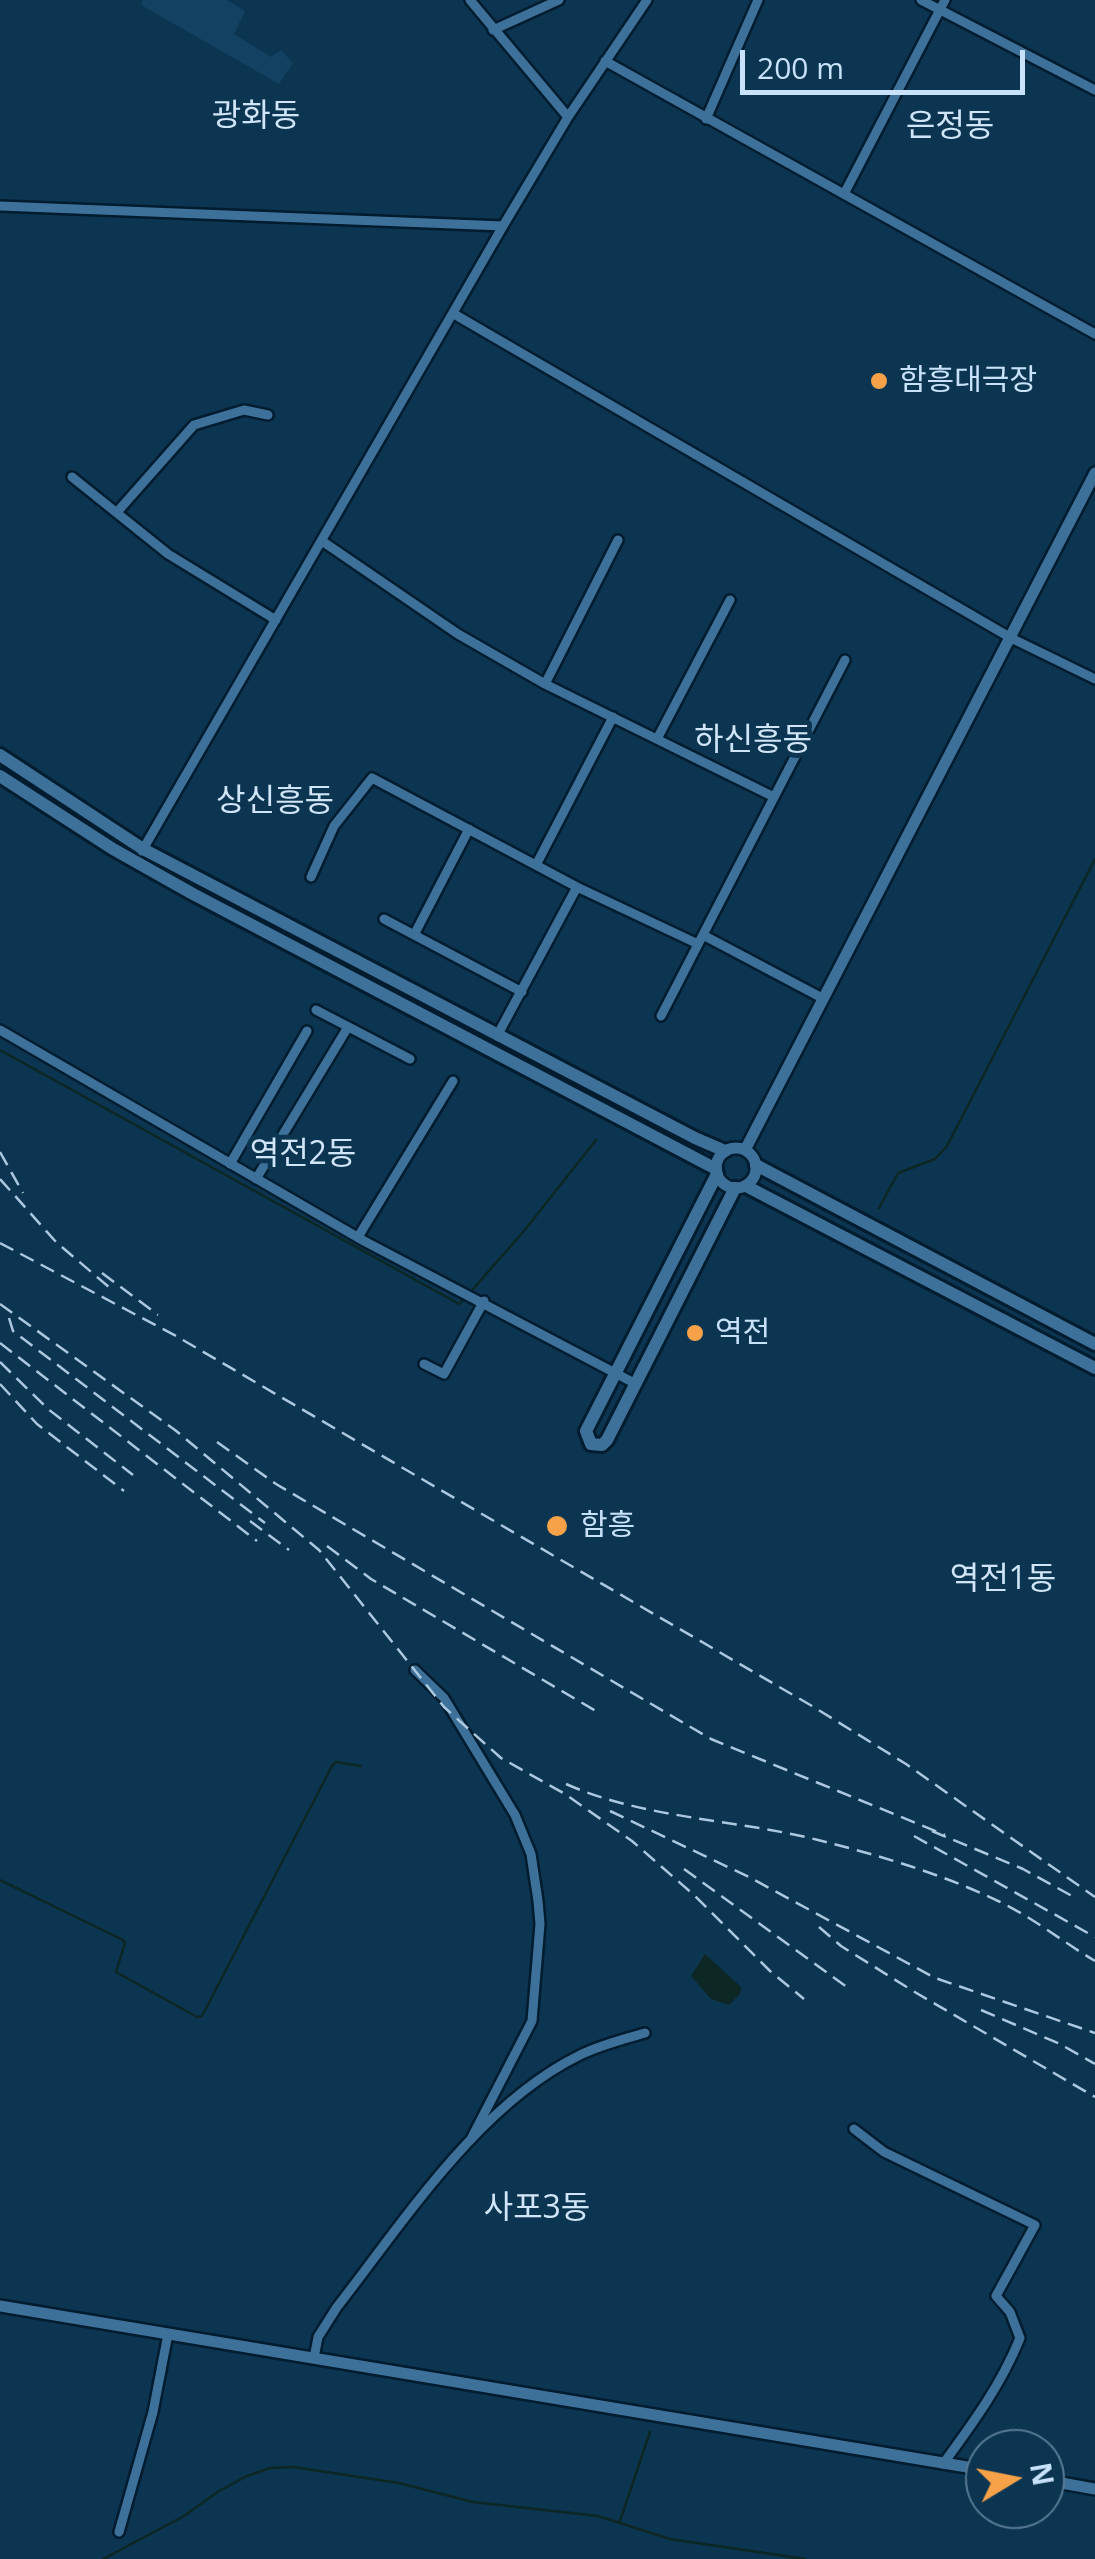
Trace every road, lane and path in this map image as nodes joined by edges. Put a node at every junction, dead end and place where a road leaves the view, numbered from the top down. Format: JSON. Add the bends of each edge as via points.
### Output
{"nodes":[{"id":1,"x":470,"y":0,"type":"edge"},
{"id":2,"x":559,"y":0,"type":"edge"},
{"id":3,"x":647,"y":0,"type":"edge"},
{"id":4,"x":758,"y":0,"type":"edge"},
{"id":5,"x":921,"y":0,"type":"edge"},
{"id":6,"x":943,"y":5,"type":"edge"},
{"id":7,"x":493,"y":30,"type":"junction"},
{"id":8,"x":605,"y":62,"type":"junction"},
{"id":9,"x":1095,"y":90,"type":"edge"},
{"id":10,"x":568,"y":117,"type":"junction"},
{"id":11,"x":706,"y":120,"type":"junction"},
{"id":12,"x":844,"y":194,"type":"junction"},
{"id":13,"x":0,"y":206,"type":"edge"},
{"id":14,"x":503,"y":226,"type":"junction"},
{"id":15,"x":454,"y":314,"type":"junction"},
{"id":16,"x":1095,"y":334,"type":"edge"},
{"id":17,"x":268,"y":415,"type":"dead end"},
{"id":18,"x":1095,"y":473,"type":"edge"},
{"id":19,"x":72,"y":477,"type":"dead end"},
{"id":20,"x":118,"y":511,"type":"junction"},
{"id":21,"x":618,"y":540,"type":"dead end"},
{"id":22,"x":322,"y":541,"type":"junction"},
{"id":23,"x":730,"y":600,"type":"dead end"},
{"id":24,"x":276,"y":620,"type":"junction"},
{"id":25,"x":1010,"y":638,"type":"junction"},
{"id":26,"x":844,"y":660,"type":"dead end"},
{"id":27,"x":1095,"y":680,"type":"edge"},
{"id":28,"x":545,"y":684,"type":"junction"},
{"id":29,"x":613,"y":717,"type":"junction"},
{"id":30,"x":657,"y":739,"type":"junction"},
{"id":31,"x":0,"y":755,"type":"edge"},
{"id":32,"x":0,"y":776,"type":"edge"},
{"id":33,"x":774,"y":797,"type":"junction"},
{"id":34,"x":469,"y":830,"type":"junction"},
{"id":35,"x":140,"y":856,"type":"junction"},
{"id":36,"x":536,"y":866,"type":"junction"},
{"id":37,"x":311,"y":877,"type":"dead end"},
{"id":38,"x":577,"y":886,"type":"junction"},
{"id":39,"x":384,"y":918,"type":"dead end"},
{"id":40,"x":414,"y":935,"type":"junction"},
{"id":41,"x":700,"y":939,"type":"junction"},
{"id":42,"x":522,"y":992,"type":"junction"},
{"id":43,"x":824,"y":999,"type":"junction"},
{"id":44,"x":316,"y":1010,"type":"dead end"},
{"id":45,"x":661,"y":1016,"type":"dead end"},
{"id":46,"x":348,"y":1027,"type":"junction"},
{"id":47,"x":0,"y":1030,"type":"edge"},
{"id":48,"x":307,"y":1030,"type":"dead end"},
{"id":49,"x":497,"y":1036,"type":"junction"},
{"id":50,"x":410,"y":1059,"type":"dead end"},
{"id":51,"x":453,"y":1081,"type":"dead end"},
{"id":52,"x":745,"y":1150,"type":"junction"},
{"id":53,"x":724,"y":1151,"type":"junction"},
{"id":54,"x":230,"y":1164,"type":"junction"},
{"id":55,"x":756,"y":1165,"type":"junction"},
{"id":56,"x":716,"y":1171,"type":"junction"},
{"id":57,"x":256,"y":1180,"type":"junction"},
{"id":58,"x":741,"y":1187,"type":"junction"},
{"id":59,"x":358,"y":1237,"type":"junction"},
{"id":60,"x":484,"y":1301,"type":"junction"},
{"id":61,"x":1095,"y":1344,"type":"edge"},
{"id":62,"x":424,"y":1364,"type":"dead end"},
{"id":63,"x":1095,"y":1368,"type":"edge"},
{"id":64,"x":616,"y":1373,"type":"junction"},
{"id":65,"x":636,"y":1384,"type":"junction"},
{"id":66,"x":415,"y":1670,"type":"dead end"},
{"id":67,"x":645,"y":2032,"type":"dead end"},
{"id":68,"x":854,"y":2129,"type":"dead end"},
{"id":69,"x":471,"y":2139,"type":"junction"},
{"id":70,"x":0,"y":2306,"type":"edge"},
{"id":71,"x":168,"y":2334,"type":"junction"},
{"id":72,"x":314,"y":2358,"type":"junction"},
{"id":73,"x":944,"y":2464,"type":"junction"},
{"id":74,"x":965,"y":2467,"type":"edge"},
{"id":75,"x":1065,"y":2484,"type":"edge"},
{"id":76,"x":1095,"y":2489,"type":"edge"},
{"id":77,"x":119,"y":2532,"type":"dead end"}],
"edges":[{"from":1,"to":7,"type":"street"},
{"from":2,"to":7,"type":"street"},
{"from":3,"to":8,"type":"street"},
{"from":4,"to":11,"type":"street"},
{"from":5,"to":6,"type":"street"},
{"from":6,"to":9,"type":"street"},
{"from":6,"to":12,"type":"street"},
{"from":7,"to":10,"type":"street"},
{"from":8,"to":10,"type":"street"},
{"from":8,"to":11,"type":"street"},
{"from":10,"to":14,"type":"street"},
{"from":11,"to":12,"type":"street"},
{"from":12,"to":16,"type":"street"},
{"from":13,"to":14,"type":"street"},
{"from":14,"to":15,"type":"street"},
{"from":15,"to":22,"type":"street"},
{"from":15,"to":25,"type":"street"},
{"from":17,"to":20,"type":"street","via":[[244,410],[194,425]]},
{"from":18,"to":25,"type":"street"},
{"from":19,"to":20,"type":"street"},
{"from":20,"to":24,"type":"street","via":[[168,554]]},
{"from":21,"to":28,"type":"street"},
{"from":22,"to":24,"type":"street"},
{"from":22,"to":28,"type":"street","via":[[426,615]]},
{"from":23,"to":30,"type":"street"},
{"from":24,"to":35,"type":"street"},
{"from":25,"to":27,"type":"street"},
{"from":25,"to":43,"type":"street"},
{"from":26,"to":33,"type":"street"},
{"from":28,"to":29,"type":"street"},
{"from":29,"to":30,"type":"street"},
{"from":29,"to":36,"type":"street"},
{"from":30,"to":33,"type":"street"},
{"from":31,"to":35,"type":"main road"},
{"from":32,"to":35,"type":"main road"},
{"from":33,"to":41,"type":"street"},
{"from":34,"to":36,"type":"street"},
{"from":34,"to":37,"type":"street","via":[[372,778],[334,826]]},
{"from":34,"to":40,"type":"street"},
{"from":35,"to":49,"type":"main road"},
{"from":35,"to":56,"type":"main road"},
{"from":36,"to":38,"type":"street"},
{"from":38,"to":41,"type":"street"},
{"from":38,"to":42,"type":"street"},
{"from":39,"to":40,"type":"street"},
{"from":40,"to":42,"type":"street"},
{"from":41,"to":43,"type":"street"},
{"from":41,"to":45,"type":"street"},
{"from":42,"to":49,"type":"street"},
{"from":43,"to":52,"type":"street"},
{"from":44,"to":46,"type":"street"},
{"from":46,"to":50,"type":"street"},
{"from":46,"to":57,"type":"street"},
{"from":47,"to":54,"type":"street"},
{"from":48,"to":54,"type":"street"},
{"from":49,"to":53,"type":"main road"},
{"from":51,"to":59,"type":"street"},
{"from":52,"to":53,"type":"street"},
{"from":52,"to":55,"type":"street"},
{"from":53,"to":56,"type":"street"},
{"from":54,"to":57,"type":"street"},
{"from":55,"to":58,"type":"street"},
{"from":55,"to":61,"type":"main road"},
{"from":56,"to":58,"type":"street","via":[[725,1185]]},
{"from":56,"to":64,"type":"main road"},
{"from":57,"to":59,"type":"street"},
{"from":58,"to":63,"type":"main road"},
{"from":58,"to":65,"type":"main road"},
{"from":59,"to":60,"type":"street"},
{"from":60,"to":62,"type":"street","via":[[444,1374]]},
{"from":60,"to":64,"type":"street"},
{"from":64,"to":65,"type":"street"},
{"from":64,"to":65,"type":"main road","via":[[586,1430],[591,1444],[607,1440]]},
{"from":66,"to":69,"type":"street","via":[[444,1698],[515,1815],[531,1854],[538,1901],[532,2021]]},
{"from":67,"to":69,"type":"street","via":[[562,2065]]},
{"from":68,"to":73,"type":"street","via":[[884,2152],[1034,2225],[996,2296],[1020,2338],[1008,2368]]},
{"from":69,"to":72,"type":"street","via":[[337,2307]]},
{"from":70,"to":71,"type":"street"},
{"from":71,"to":72,"type":"street"},
{"from":71,"to":77,"type":"street"},
{"from":72,"to":73,"type":"street"},
{"from":73,"to":74,"type":"street"},
{"from":75,"to":76,"type":"street"}]}
